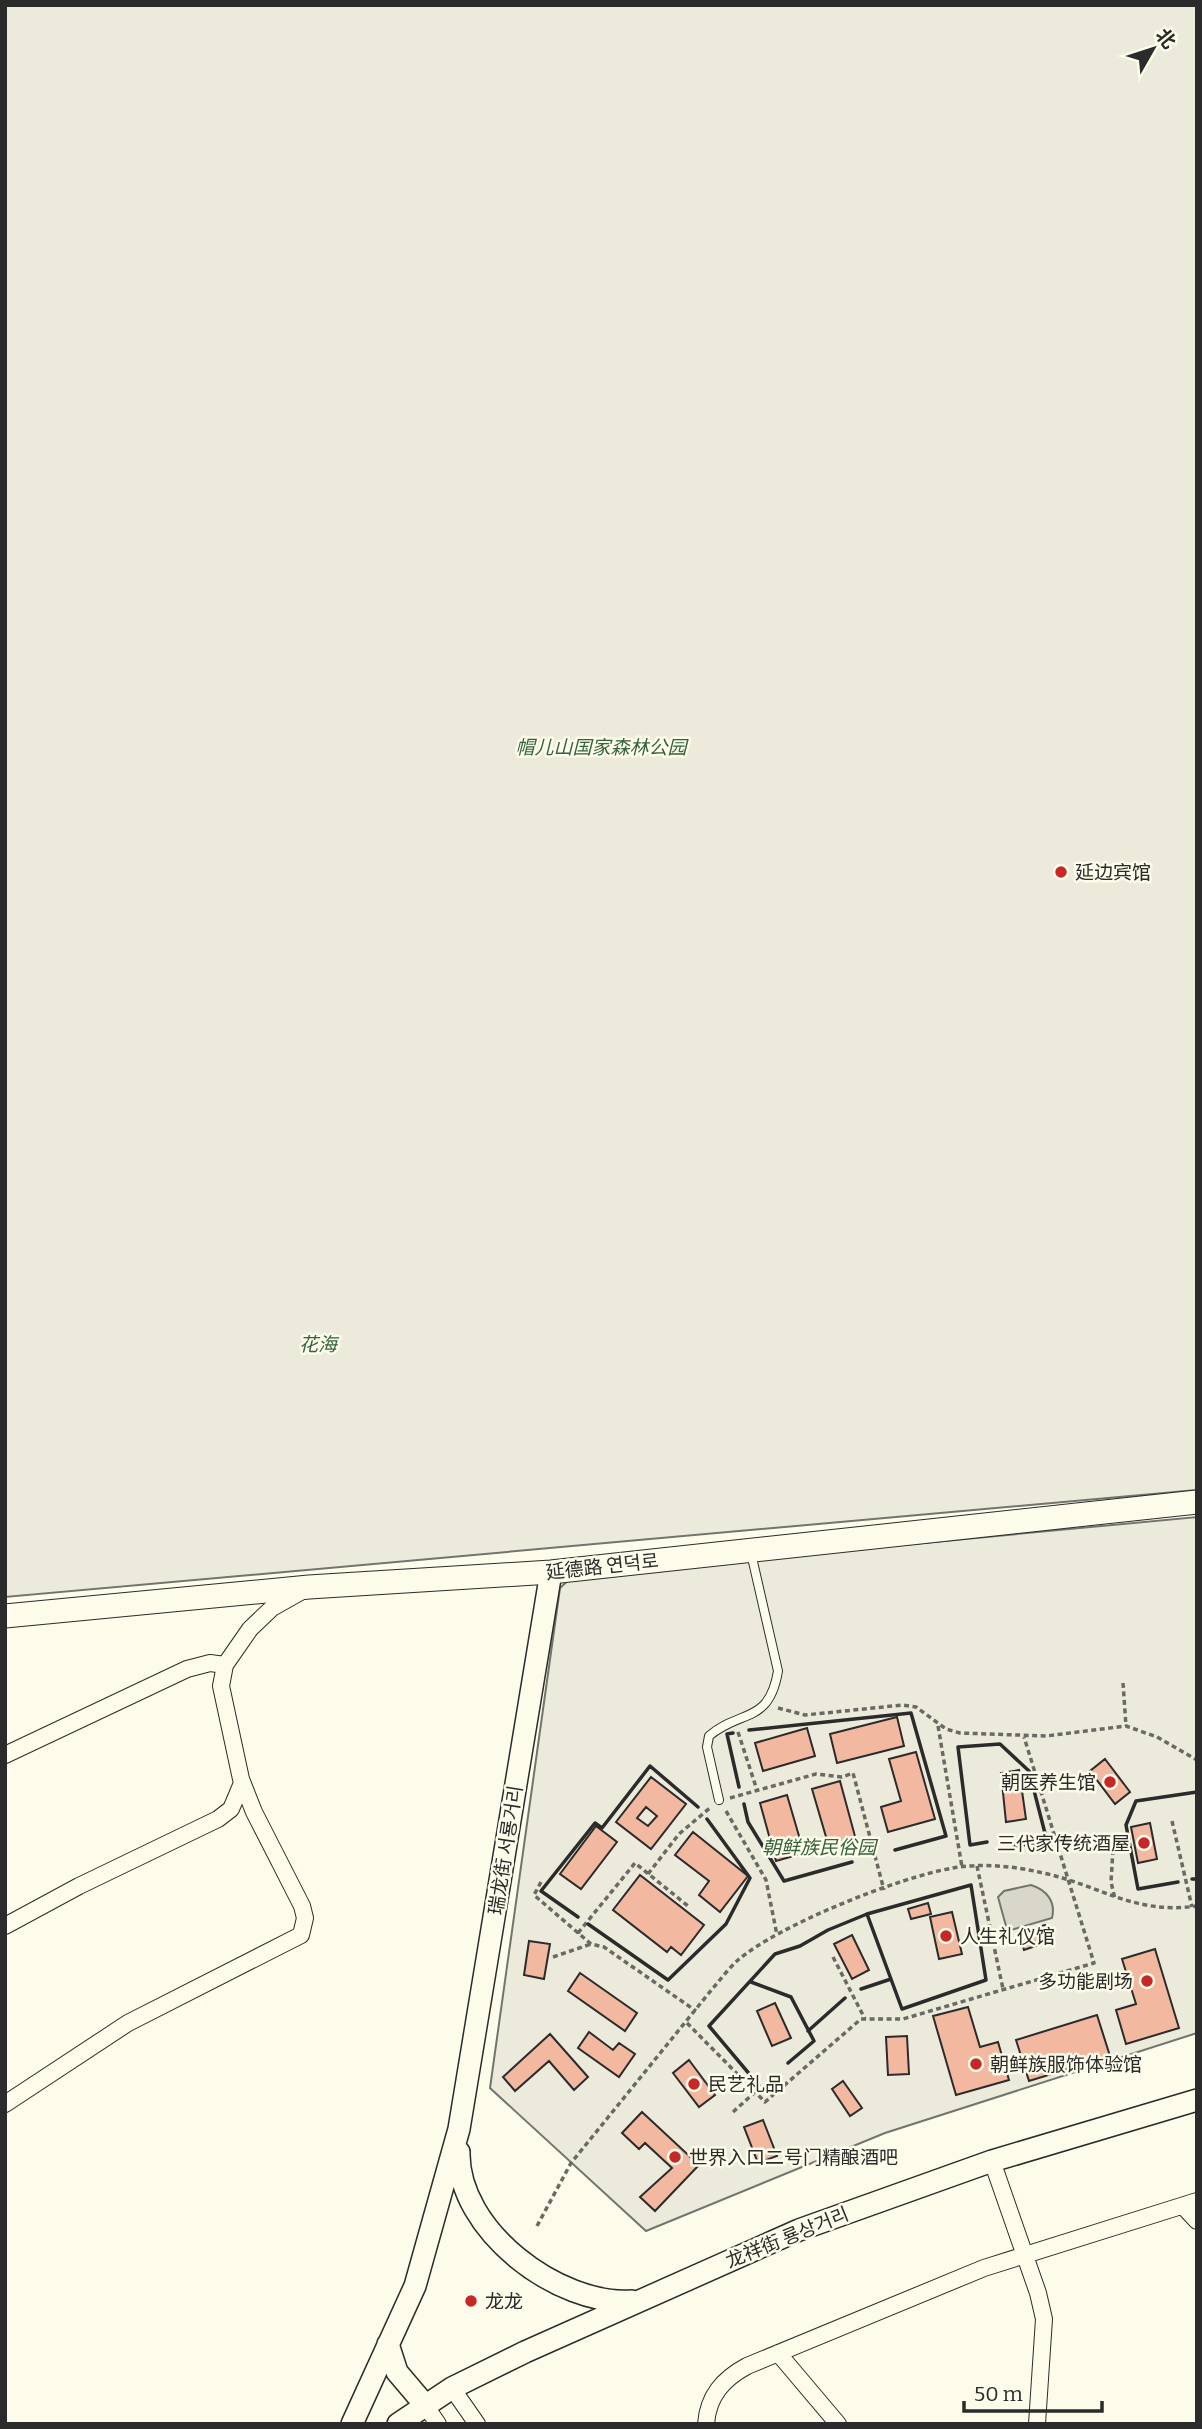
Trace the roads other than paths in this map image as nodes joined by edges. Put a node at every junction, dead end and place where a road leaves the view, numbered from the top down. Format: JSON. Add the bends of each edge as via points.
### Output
{"nodes":[{"id":1,"x":1197,"y":1502,"type":"edge"},
{"id":2,"x":750,"y":1550,"type":"junction"},
{"id":3,"x":551,"y":1572,"type":"junction"},
{"id":4,"x":309,"y":1587,"type":"junction"},
{"id":5,"x":5,"y":1616,"type":"edge"},
{"id":6,"x":225,"y":1664,"type":"junction"},
{"id":7,"x":5,"y":1755,"type":"edge"},
{"id":8,"x":242,"y":1783,"type":"junction"},
{"id":9,"x":719,"y":1800,"type":"road end"},
{"id":10,"x":5,"y":1926,"type":"edge"},
{"id":11,"x":1197,"y":2100,"type":"edge"},
{"id":12,"x":5,"y":2104,"type":"edge"},
{"id":13,"x":459,"y":2129,"type":"junction"},
{"id":14,"x":992,"y":2161,"type":"junction"},
{"id":15,"x":1190,"y":2204,"type":"edge"},
{"id":16,"x":1197,"y":2221,"type":"edge"},
{"id":17,"x":1025,"y":2256,"type":"junction"},
{"id":18,"x":642,"y":2300,"type":"junction"},
{"id":19,"x":388,"y":2344,"type":"junction"},
{"id":20,"x":778,"y":2353,"type":"junction"},
{"id":21,"x":452,"y":2388,"type":"junction"},
{"id":22,"x":425,"y":2405,"type":"junction"},
{"id":23,"x":352,"y":2424,"type":"edge"},
{"id":24,"x":398,"y":2424,"type":"edge"},
{"id":25,"x":438,"y":2424,"type":"edge"},
{"id":26,"x":477,"y":2424,"type":"edge"},
{"id":27,"x":706,"y":2424,"type":"edge"},
{"id":28,"x":838,"y":2424,"type":"edge"},
{"id":29,"x":1037,"y":2424,"type":"edge"}],
"edges":[{"from":1,"to":2,"type":"main road","name":"延德路 연덕로"},
{"from":2,"to":3,"type":"main road","name":"延德路 연덕로"},
{"from":2,"to":9,"type":"lane","via":[[778,1671],[775,1690],[766,1703],[709,1736],[707,1747]]},
{"from":3,"to":4,"type":"main road","name":"延德路 연덕로"},
{"from":3,"to":13,"type":"street","name":"瑞龙街 서룡거리"},
{"from":4,"to":5,"type":"main road","name":"延德路 연덕로"},
{"from":4,"to":6,"type":"street","via":[[272,1608]]},
{"from":6,"to":7,"type":"street","via":[[187,1669]]},
{"from":6,"to":8,"type":"street","via":[[223,1701]]},
{"from":8,"to":10,"type":"street","via":[[231,1809],[218,1819]]},
{"from":8,"to":12,"type":"street","via":[[302,1906],[301,1935],[128,2023]]},
{"from":11,"to":14,"type":"street","name":"龙祥街 룡상거리"},
{"from":13,"to":18,"type":"street","name":"瑞龙街 서룡거리","via":[[458,2173],[463,2189],[510,2251],[566,2288],[606,2300]]},
{"from":13,"to":19,"type":"street","name":"瑞龙街 서룡거리","via":[[415,2286]]},
{"from":14,"to":17,"type":"street"},
{"from":14,"to":18,"type":"street","name":"龙祥街 룡상거리","via":[[799,2230]]},
{"from":15,"to":16,"type":"street"},
{"from":15,"to":17,"type":"street"},
{"from":17,"to":20,"type":"street","via":[[984,2268]]},
{"from":17,"to":29,"type":"street","via":[[1044,2319]]},
{"from":18,"to":21,"type":"street","name":"龙祥街 룡상거리"},
{"from":19,"to":22,"type":"street","via":[[397,2372]]},
{"from":19,"to":23,"type":"street","name":"瑞龙街 서룡거리"},
{"from":20,"to":27,"type":"street","via":[[724,2382],[707,2407]]},
{"from":20,"to":28,"type":"street"},
{"from":21,"to":22,"type":"street","name":"龙祥街 룡상거리"},
{"from":21,"to":26,"type":"street"},
{"from":22,"to":24,"type":"street","name":"龙祥街 룡상거리"},
{"from":22,"to":25,"type":"street"}]}
